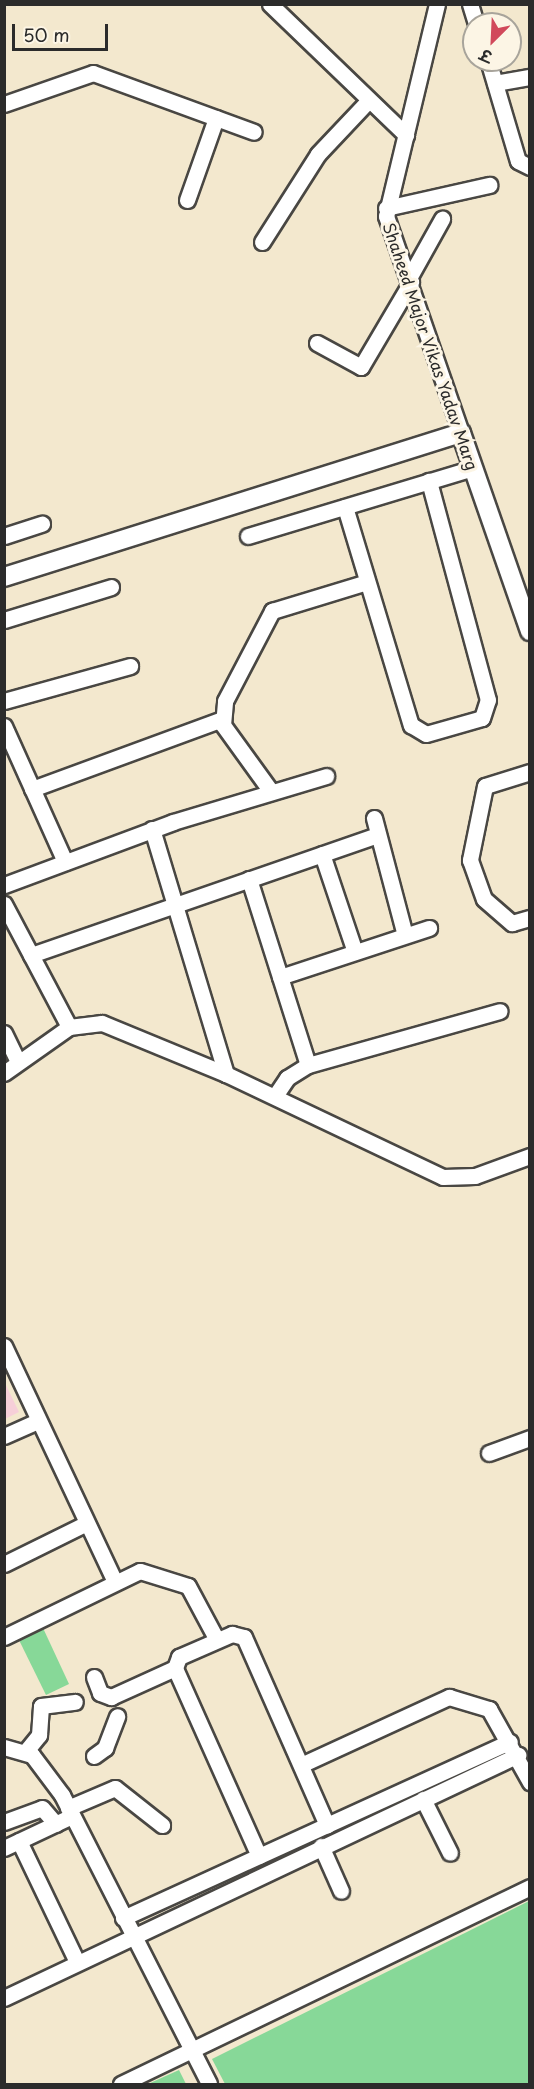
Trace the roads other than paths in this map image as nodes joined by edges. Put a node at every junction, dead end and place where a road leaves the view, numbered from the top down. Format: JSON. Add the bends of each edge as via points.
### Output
{"nodes":[{"id":1,"x":270,"y":4,"type":"edge"},
{"id":2,"x":437,"y":4,"type":"edge"},
{"id":3,"x":492,"y":72,"type":"edge"},
{"id":4,"x":530,"y":77,"type":"edge"},
{"id":5,"x":495,"y":82,"type":"junction"},
{"id":6,"x":366,"y":103,"type":"junction"},
{"id":7,"x":4,"y":104,"type":"edge"},
{"id":8,"x":216,"y":118,"type":"junction"},
{"id":9,"x":254,"y":132,"type":"dead end"},
{"id":10,"x":406,"y":135,"type":"junction"},
{"id":11,"x":530,"y":167,"type":"edge"},
{"id":12,"x":489,"y":185,"type":"dead end"},
{"id":13,"x":187,"y":200,"type":"dead end"},
{"id":14,"x":386,"y":208,"type":"junction"},
{"id":15,"x":442,"y":219,"type":"dead end"},
{"id":16,"x":261,"y":242,"type":"dead end"},
{"id":17,"x":410,"y":280,"type":"junction"},
{"id":18,"x":317,"y":343,"type":"dead end"},
{"id":19,"x":461,"y":433,"type":"junction"},
{"id":20,"x":473,"y":468,"type":"junction"},
{"id":21,"x":429,"y":481,"type":"junction"},
{"id":22,"x":345,"y":507,"type":"junction"},
{"id":23,"x":42,"y":524,"type":"dead end"},
{"id":24,"x":4,"y":536,"type":"edge"},
{"id":25,"x":248,"y":536,"type":"dead end"},
{"id":26,"x":4,"y":577,"type":"edge"},
{"id":27,"x":367,"y":582,"type":"junction"},
{"id":28,"x":111,"y":587,"type":"dead end"},
{"id":29,"x":4,"y":620,"type":"edge"},
{"id":30,"x":530,"y":632,"type":"edge"},
{"id":31,"x":130,"y":666,"type":"dead end"},
{"id":32,"x":4,"y":701,"type":"edge"},
{"id":33,"x":220,"y":720,"type":"junction"},
{"id":34,"x":4,"y":726,"type":"edge"},
{"id":35,"x":530,"y":772,"type":"edge"},
{"id":36,"x":326,"y":776,"type":"dead end"},
{"id":37,"x":32,"y":789,"type":"junction"},
{"id":38,"x":270,"y":790,"type":"junction"},
{"id":39,"x":374,"y":818,"type":"dead end"},
{"id":40,"x":152,"y":829,"type":"junction"},
{"id":41,"x":378,"y":835,"type":"junction"},
{"id":42,"x":322,"y":854,"type":"junction"},
{"id":43,"x":65,"y":862,"type":"junction"},
{"id":44,"x":249,"y":879,"type":"junction"},
{"id":45,"x":4,"y":885,"type":"edge"},
{"id":46,"x":4,"y":904,"type":"edge"},
{"id":47,"x":175,"y":905,"type":"junction"},
{"id":48,"x":530,"y":918,"type":"edge"},
{"id":49,"x":429,"y":928,"type":"dead end"},
{"id":50,"x":405,"y":935,"type":"junction"},
{"id":51,"x":356,"y":951,"type":"junction"},
{"id":52,"x":31,"y":955,"type":"junction"},
{"id":53,"x":280,"y":976,"type":"junction"},
{"id":54,"x":500,"y":1011,"type":"dead end"},
{"id":55,"x":69,"y":1028,"type":"junction"},
{"id":56,"x":4,"y":1033,"type":"edge"},
{"id":57,"x":18,"y":1062,"type":"junction"},
{"id":58,"x":308,"y":1065,"type":"junction"},
{"id":59,"x":4,"y":1073,"type":"edge"},
{"id":60,"x":226,"y":1074,"type":"junction"},
{"id":61,"x":275,"y":1096,"type":"junction"},
{"id":62,"x":530,"y":1156,"type":"edge"},
{"id":63,"x":4,"y":1346,"type":"edge"},
{"id":64,"x":38,"y":1421,"type":"junction"},
{"id":65,"x":4,"y":1436,"type":"edge"},
{"id":66,"x":530,"y":1438,"type":"edge"},
{"id":67,"x":489,"y":1453,"type":"dead end"},
{"id":68,"x":85,"y":1524,"type":"junction"},
{"id":69,"x":4,"y":1564,"type":"edge"},
{"id":70,"x":115,"y":1582,"type":"junction"},
{"id":71,"x":4,"y":1637,"type":"edge"},
{"id":72,"x":217,"y":1640,"type":"junction"},
{"id":73,"x":175,"y":1668,"type":"junction"},
{"id":74,"x":94,"y":1677,"type":"dead end"},
{"id":75,"x":75,"y":1702,"type":"dead end"},
{"id":76,"x":114,"y":1706,"type":"junction"},
{"id":77,"x":4,"y":1747,"type":"edge"},
{"id":78,"x":514,"y":1748,"type":"junction"},
{"id":79,"x":26,"y":1751,"type":"junction"},
{"id":80,"x":94,"y":1756,"type":"dead end"},
{"id":81,"x":303,"y":1764,"type":"junction"},
{"id":82,"x":530,"y":1782,"type":"edge"},
{"id":83,"x":423,"y":1799,"type":"junction"},
{"id":84,"x":70,"y":1812,"type":"junction"},
{"id":85,"x":4,"y":1822,"type":"edge"},
{"id":86,"x":56,"y":1824,"type":"junction"},
{"id":87,"x":162,"y":1825,"type":"dead end"},
{"id":88,"x":327,"y":1825,"type":"junction"},
{"id":89,"x":19,"y":1841,"type":"junction"},
{"id":90,"x":321,"y":1846,"type":"junction"},
{"id":91,"x":4,"y":1848,"type":"edge"},
{"id":92,"x":450,"y":1853,"type":"dead end"},
{"id":93,"x":259,"y":1856,"type":"junction"},
{"id":94,"x":530,"y":1887,"type":"edge"},
{"id":95,"x":341,"y":1891,"type":"dead end"},
{"id":96,"x":123,"y":1918,"type":"junction"},
{"id":97,"x":131,"y":1934,"type":"junction"},
{"id":98,"x":77,"y":1962,"type":"junction"},
{"id":99,"x":4,"y":1998,"type":"edge"},
{"id":100,"x":193,"y":2051,"type":"junction"},
{"id":101,"x":121,"y":2085,"type":"edge"},
{"id":102,"x":209,"y":2085,"type":"edge"}],
"edges":[{"from":1,"to":6,"type":"street"},
{"from":2,"to":10,"type":"street","name":"Shaheed Major Vikas Yadav Marg"},
{"from":3,"to":5,"type":"street"},
{"from":4,"to":5,"type":"street"},
{"from":5,"to":11,"type":"street","via":[[518,161]]},
{"from":6,"to":10,"type":"street"},
{"from":6,"to":16,"type":"street","via":[[318,154]]},
{"from":7,"to":8,"type":"street","via":[[93,73]]},
{"from":8,"to":9,"type":"street"},
{"from":8,"to":13,"type":"street"},
{"from":10,"to":14,"type":"street","name":"Shaheed Major Vikas Yadav Marg"},
{"from":12,"to":14,"type":"street"},
{"from":14,"to":17,"type":"street","name":"Shaheed Major Vikas Yadav Marg"},
{"from":15,"to":17,"type":"street"},
{"from":17,"to":18,"type":"street","via":[[361,367]]},
{"from":17,"to":19,"type":"street","name":"Shaheed Major Vikas Yadav Marg"},
{"from":19,"to":20,"type":"street","name":"Shaheed Major Vikas Yadav Marg"},
{"from":19,"to":26,"type":"street"},
{"from":20,"to":21,"type":"street"},
{"from":20,"to":30,"type":"street","name":"Shaheed Major Vikas Yadav Marg"},
{"from":21,"to":22,"type":"street"},
{"from":21,"to":27,"type":"street","via":[[488,700],[483,718],[426,734],[411,725]]},
{"from":22,"to":25,"type":"street"},
{"from":22,"to":27,"type":"street"},
{"from":23,"to":24,"type":"street"},
{"from":27,"to":33,"type":"street","via":[[272,611],[259,629]]},
{"from":28,"to":29,"type":"street"},
{"from":31,"to":32,"type":"street"},
{"from":33,"to":37,"type":"street"},
{"from":33,"to":38,"type":"street"},
{"from":34,"to":37,"type":"street"},
{"from":35,"to":48,"type":"street","via":[[485,786],[470,860],[484,899],[512,923]]},
{"from":36,"to":38,"type":"street"},
{"from":37,"to":43,"type":"street"},
{"from":38,"to":40,"type":"street"},
{"from":39,"to":41,"type":"street"},
{"from":40,"to":43,"type":"street"},
{"from":40,"to":47,"type":"street"},
{"from":41,"to":42,"type":"street"},
{"from":41,"to":50,"type":"street"},
{"from":42,"to":44,"type":"street"},
{"from":42,"to":51,"type":"street"},
{"from":43,"to":45,"type":"street"},
{"from":44,"to":47,"type":"street"},
{"from":44,"to":53,"type":"street"},
{"from":46,"to":52,"type":"street"},
{"from":47,"to":52,"type":"street"},
{"from":47,"to":60,"type":"street"},
{"from":49,"to":50,"type":"street"},
{"from":50,"to":51,"type":"street"},
{"from":51,"to":53,"type":"street"},
{"from":52,"to":55,"type":"street"},
{"from":53,"to":58,"type":"street"},
{"from":54,"to":58,"type":"street"},
{"from":55,"to":57,"type":"street"},
{"from":55,"to":60,"type":"street","via":[[102,1023]]},
{"from":56,"to":57,"type":"street"},
{"from":57,"to":59,"type":"street"},
{"from":58,"to":61,"type":"street","via":[[287,1078]]},
{"from":60,"to":61,"type":"street"},
{"from":61,"to":62,"type":"street","via":[[443,1177],[475,1176]]},
{"from":63,"to":64,"type":"street"},
{"from":64,"to":65,"type":"street"},
{"from":64,"to":68,"type":"street"},
{"from":66,"to":67,"type":"street"},
{"from":68,"to":69,"type":"street"},
{"from":68,"to":70,"type":"street"},
{"from":70,"to":71,"type":"street"},
{"from":70,"to":72,"type":"street","via":[[140,1571],[183,1582]]},
{"from":72,"to":73,"type":"street","via":[[179,1657]]},
{"from":72,"to":81,"type":"street","via":[[240,1634],[249,1643]]},
{"from":73,"to":76,"type":"street"},
{"from":73,"to":93,"type":"street"},
{"from":74,"to":76,"type":"street","via":[[100,1693]]},
{"from":75,"to":79,"type":"street","via":[[41,1706],[39,1735]]},
{"from":76,"to":80,"type":"street","via":[[105,1748]]},
{"from":77,"to":79,"type":"street"},
{"from":78,"to":81,"type":"street","via":[[489,1709],[449,1697]]},
{"from":78,"to":82,"type":"street"},
{"from":78,"to":83,"type":"street"},
{"from":78,"to":88,"type":"street"},
{"from":79,"to":84,"type":"street","via":[[45,1769]]},
{"from":81,"to":88,"type":"street"},
{"from":83,"to":90,"type":"street"},
{"from":83,"to":92,"type":"street"},
{"from":84,"to":86,"type":"street"},
{"from":84,"to":87,"type":"street","via":[[115,1788]]},
{"from":84,"to":96,"type":"street"},
{"from":85,"to":86,"type":"street","via":[[42,1808]]},
{"from":86,"to":89,"type":"street"},
{"from":88,"to":93,"type":"street"},
{"from":89,"to":91,"type":"street"},
{"from":89,"to":98,"type":"street"},
{"from":90,"to":95,"type":"street"},
{"from":90,"to":97,"type":"street"},
{"from":93,"to":96,"type":"street"},
{"from":94,"to":100,"type":"street"},
{"from":96,"to":97,"type":"street"},
{"from":97,"to":98,"type":"street"},
{"from":97,"to":100,"type":"street"},
{"from":98,"to":99,"type":"street"},
{"from":100,"to":101,"type":"street"},
{"from":100,"to":102,"type":"street"}]}
